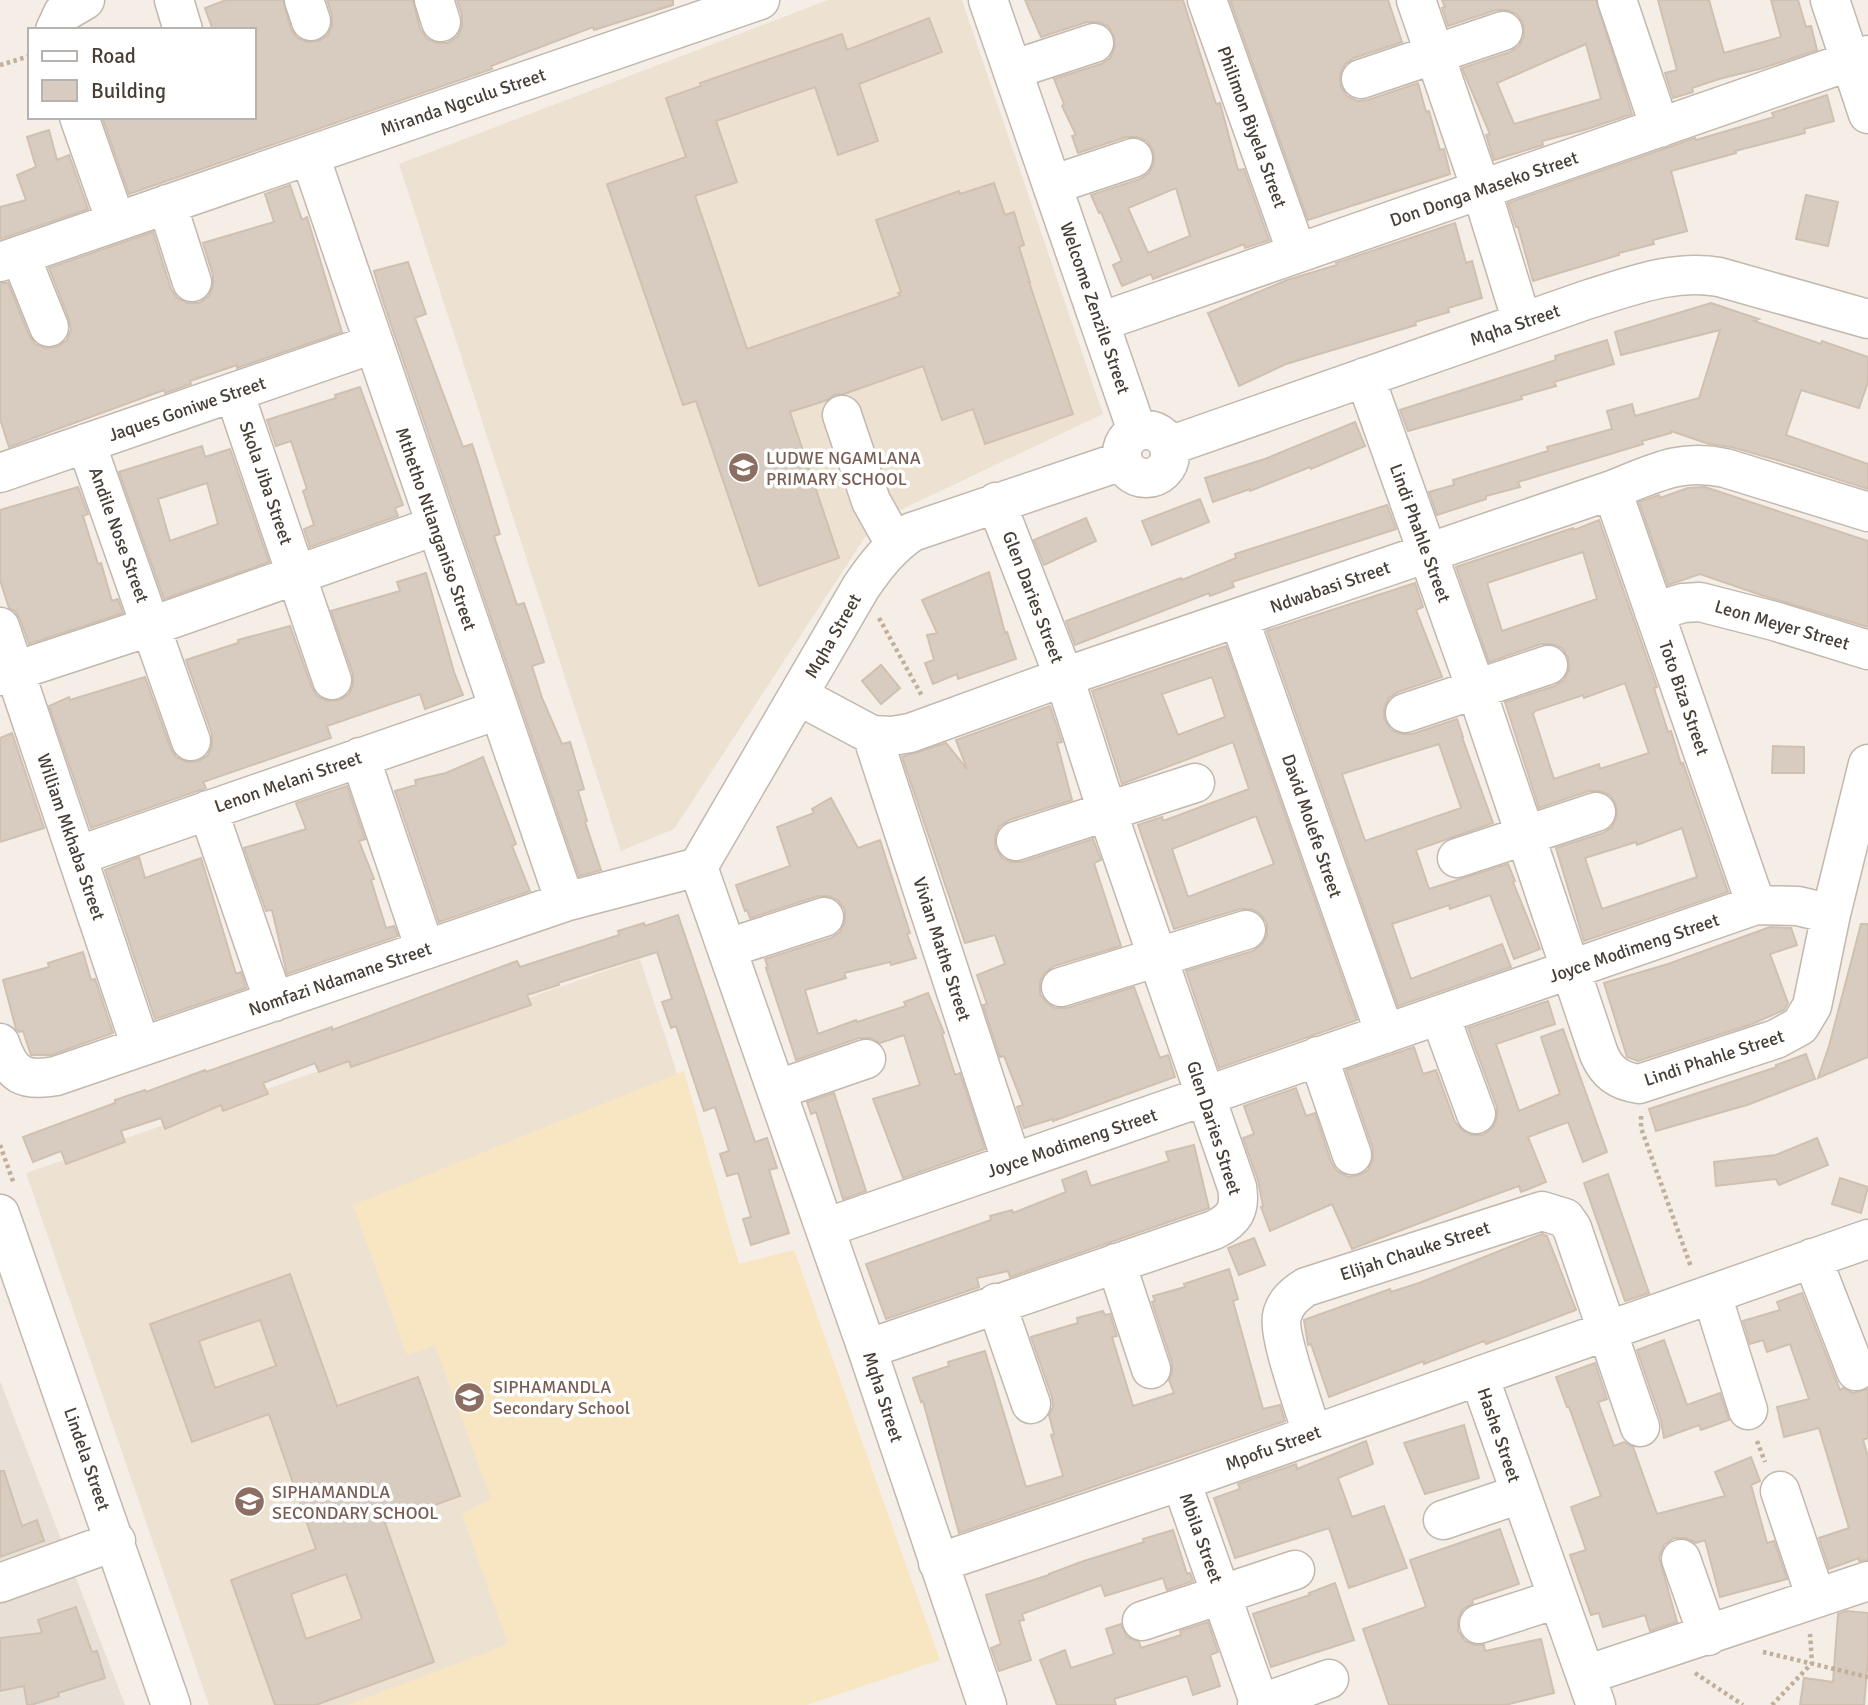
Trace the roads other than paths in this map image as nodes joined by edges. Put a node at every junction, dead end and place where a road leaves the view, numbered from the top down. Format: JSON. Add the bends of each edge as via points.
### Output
{"nodes":[{"id":1,"x":85,"y":0,"type":"edge"},
{"id":2,"x":174,"y":0,"type":"edge"},
{"id":3,"x":760,"y":0,"type":"edge"},
{"id":4,"x":988,"y":0,"type":"edge"},
{"id":5,"x":1207,"y":0,"type":"edge"},
{"id":6,"x":1416,"y":0,"type":"edge"},
{"id":7,"x":1618,"y":0,"type":"edge"},
{"id":8,"x":1830,"y":0,"type":"edge"},
{"id":9,"x":706,"y":9,"type":"edge"},
{"id":10,"x":56,"y":28,"type":"edge"},
{"id":11,"x":182,"y":28,"type":"edge"},
{"id":12,"x":1503,"y":31,"type":"dead end"},
{"id":13,"x":1094,"y":43,"type":"dead end"},
{"id":14,"x":1435,"y":53,"type":"junction"},
{"id":15,"x":1859,"y":58,"type":"edge"},
{"id":16,"x":1012,"y":70,"type":"junction"},
{"id":17,"x":1362,"y":79,"type":"dead end"},
{"id":18,"x":1868,"y":114,"type":"edge"},
{"id":19,"x":80,"y":119,"type":"edge"},
{"id":20,"x":1660,"y":128,"type":"junction"},
{"id":21,"x":310,"y":156,"type":"junction"},
{"id":22,"x":1133,"y":158,"type":"dead end"},
{"id":23,"x":1052,"y":185,"type":"junction"},
{"id":24,"x":1481,"y":189,"type":"junction"},
{"id":25,"x":167,"y":204,"type":"junction"},
{"id":26,"x":116,"y":222,"type":"junction"},
{"id":27,"x":1297,"y":253,"type":"junction"},
{"id":28,"x":10,"y":258,"type":"edge"},
{"id":29,"x":192,"y":282,"type":"dead end"},
{"id":30,"x":1868,"y":319,"type":"edge"},
{"id":31,"x":1100,"y":321,"type":"junction"},
{"id":32,"x":1522,"y":323,"type":"junction"},
{"id":33,"x":49,"y":327,"type":"dead end"},
{"id":34,"x":373,"y":344,"type":"junction"},
{"id":35,"x":1365,"y":377,"type":"junction"},
{"id":36,"x":234,"y":392,"type":"junction"},
{"id":37,"x":842,"y":415,"type":"dead end"},
{"id":38,"x":86,"y":443,"type":"junction"},
{"id":39,"x":1143,"y":446,"type":"junction"},
{"id":40,"x":0,"y":473,"type":"edge"},
{"id":41,"x":1612,"y":490,"type":"junction"},
{"id":42,"x":996,"y":502,"type":"junction"},
{"id":43,"x":1868,"y":512,"type":"edge"},
{"id":44,"x":435,"y":526,"type":"junction"},
{"id":45,"x":895,"y":544,"type":"junction"},
{"id":46,"x":1427,"y":554,"type":"junction"},
{"id":47,"x":297,"y":574,"type":"junction"},
{"id":48,"x":1654,"y":612,"type":"junction"},
{"id":49,"x":1239,"y":618,"type":"junction"},
{"id":50,"x":152,"y":626,"type":"junction"},
{"id":51,"x":0,"y":627,"type":"edge"},
{"id":52,"x":1868,"y":650,"type":"edge"},
{"id":53,"x":1548,"y":665,"type":"dead end"},
{"id":54,"x":8,"y":674,"type":"edge"},
{"id":55,"x":1064,"y":677,"type":"junction"},
{"id":56,"x":332,"y":680,"type":"dead end"},
{"id":57,"x":1476,"y":689,"type":"junction"},
{"id":58,"x":799,"y":696,"type":"junction"},
{"id":59,"x":498,"y":710,"type":"junction"},
{"id":60,"x":1405,"y":713,"type":"dead end"},
{"id":61,"x":872,"y":735,"type":"junction"},
{"id":62,"x":191,"y":741,"type":"dead end"},
{"id":63,"x":360,"y":757,"type":"junction"},
{"id":64,"x":1868,"y":764,"type":"edge"},
{"id":65,"x":1195,"y":783,"type":"dead end"},
{"id":66,"x":208,"y":810,"type":"junction"},
{"id":67,"x":1107,"y":811,"type":"junction"},
{"id":68,"x":1596,"y":812,"type":"dead end"},
{"id":69,"x":1526,"y":834,"type":"junction"},
{"id":70,"x":1016,"y":841,"type":"dead end"},
{"id":71,"x":77,"y":856,"type":"junction"},
{"id":72,"x":1457,"y":858,"type":"dead end"},
{"id":73,"x":698,"y":867,"type":"junction"},
{"id":74,"x":565,"y":902,"type":"junction"},
{"id":75,"x":1756,"y":905,"type":"junction"},
{"id":76,"x":1832,"y":914,"type":"junction"},
{"id":77,"x":824,"y":917,"type":"dead end"},
{"id":78,"x":1246,"y":930,"type":"dead end"},
{"id":79,"x":728,"y":948,"type":"junction"},
{"id":80,"x":425,"y":949,"type":"junction"},
{"id":81,"x":1156,"y":957,"type":"junction"},
{"id":82,"x":1572,"y":970,"type":"junction"},
{"id":83,"x":1061,"y":987,"type":"dead end"},
{"id":84,"x":274,"y":1002,"type":"junction"},
{"id":85,"x":1440,"y":1016,"type":"junction"},
{"id":86,"x":1385,"y":1034,"type":"junction"},
{"id":87,"x":0,"y":1043,"type":"edge"},
{"id":88,"x":142,"y":1047,"type":"junction"},
{"id":89,"x":1318,"y":1056,"type":"junction"},
{"id":90,"x":866,"y":1059,"type":"dead end"},
{"id":91,"x":776,"y":1090,"type":"junction"},
{"id":92,"x":1204,"y":1097,"type":"junction"},
{"id":93,"x":1476,"y":1114,"type":"dead end"},
{"id":94,"x":1352,"y":1155,"type":"dead end"},
{"id":95,"x":1012,"y":1163,"type":"junction"},
{"id":96,"x":0,"y":1214,"type":"edge"},
{"id":97,"x":825,"y":1228,"type":"junction"},
{"id":98,"x":1868,"y":1239,"type":"edge"},
{"id":99,"x":1812,"y":1258,"type":"junction"},
{"id":100,"x":1116,"y":1264,"type":"junction"},
{"id":101,"x":1707,"y":1296,"type":"junction"},
{"id":102,"x":996,"y":1303,"type":"junction"},
{"id":103,"x":1608,"y":1329,"type":"junction"},
{"id":104,"x":867,"y":1349,"type":"junction"},
{"id":105,"x":1151,"y":1369,"type":"dead end"},
{"id":106,"x":1856,"y":1371,"type":"dead end"},
{"id":107,"x":1479,"y":1376,"type":"junction"},
{"id":108,"x":1031,"y":1404,"type":"dead end"},
{"id":109,"x":1748,"y":1410,"type":"road end"},
{"id":110,"x":1640,"y":1427,"type":"dead end"},
{"id":111,"x":1312,"y":1434,"type":"junction"},
{"id":112,"x":1181,"y":1481,"type":"junction"},
{"id":113,"x":1780,"y":1491,"type":"road end"},
{"id":114,"x":1520,"y":1494,"type":"junction"},
{"id":115,"x":1443,"y":1520,"type":"dead end"},
{"id":116,"x":116,"y":1541,"type":"junction"},
{"id":117,"x":1681,"y":1559,"type":"dead end"},
{"id":118,"x":938,"y":1563,"type":"junction"},
{"id":119,"x":1295,"y":1570,"type":"dead end"},
{"id":120,"x":1868,"y":1581,"type":"edge"},
{"id":121,"x":0,"y":1583,"type":"edge"},
{"id":122,"x":1222,"y":1596,"type":"junction"},
{"id":123,"x":1816,"y":1598,"type":"junction"},
{"id":124,"x":1557,"y":1599,"type":"junction"},
{"id":125,"x":1142,"y":1621,"type":"dead end"},
{"id":126,"x":1479,"y":1624,"type":"dead end"},
{"id":127,"x":1708,"y":1636,"type":"junction"},
{"id":128,"x":1329,"y":1679,"type":"dead end"},
{"id":129,"x":1592,"y":1697,"type":"edge"},
{"id":130,"x":171,"y":1705,"type":"edge"},
{"id":131,"x":987,"y":1705,"type":"edge"},
{"id":132,"x":1259,"y":1705,"type":"edge"}],
"edges":[{"from":1,"to":10,"type":"street","via":[[63,13]]},
{"from":2,"to":11,"type":"street"},
{"from":3,"to":9,"type":"street","name":"Miranda Ngculu Street"},
{"from":4,"to":16,"type":"street","name":"Welcome Zenzile Street"},
{"from":5,"to":27,"type":"street","name":"Philimon Biyela Street"},
{"from":6,"to":14,"type":"street"},
{"from":7,"to":20,"type":"street"},
{"from":8,"to":15,"type":"street"},
{"from":9,"to":21,"type":"street","name":"Miranda Ngculu Street"},
{"from":12,"to":14,"type":"street"},
{"from":13,"to":16,"type":"street"},
{"from":14,"to":17,"type":"street"},
{"from":14,"to":24,"type":"street"},
{"from":15,"to":18,"type":"street"},
{"from":15,"to":20,"type":"street","name":"Don Donga Maseko Street"},
{"from":16,"to":23,"type":"street","name":"Welcome Zenzile Street"},
{"from":19,"to":26,"type":"street"},
{"from":20,"to":24,"type":"street","name":"Don Donga Maseko Street"},
{"from":21,"to":25,"type":"street","name":"Miranda Ngculu Street"},
{"from":21,"to":34,"type":"street","name":"Mthetho Ntlanganiso Street"},
{"from":22,"to":23,"type":"street"},
{"from":23,"to":31,"type":"street","name":"Welcome Zenzile Street"},
{"from":24,"to":27,"type":"street","name":"Don Donga Maseko Street"},
{"from":24,"to":32,"type":"street"},
{"from":25,"to":26,"type":"street","name":"Miranda Ngculu Street"},
{"from":25,"to":29,"type":"street"},
{"from":26,"to":28,"type":"street","name":"Miranda Ngculu Street"},
{"from":27,"to":31,"type":"street","name":"Don Donga Maseko Street"},
{"from":28,"to":33,"type":"street","name":"Miranda Ngculu Street"},
{"from":30,"to":32,"type":"street","name":"Mqha Street","via":[[1699,273],[1651,280]]},
{"from":31,"to":39,"type":"street","name":"Welcome Zenzile Street"},
{"from":32,"to":35,"type":"street","name":"Mqha Street"},
{"from":34,"to":36,"type":"street","name":"Jaques Goniwe Street"},
{"from":34,"to":44,"type":"street","name":"Mthetho Ntlanganiso Street"},
{"from":35,"to":39,"type":"street","name":"Mqha Street"},
{"from":35,"to":46,"type":"street","name":"Lindi Phahle Street"},
{"from":36,"to":38,"type":"street","name":"Jaques Goniwe Street"},
{"from":36,"to":47,"type":"street","name":"Skola Jiba Street"},
{"from":37,"to":45,"type":"street","via":[[871,500]]},
{"from":38,"to":40,"type":"street","name":"Jaques Goniwe Street"},
{"from":38,"to":50,"type":"street","name":"Andile Nose Street"},
{"from":39,"to":42,"type":"street","name":"Mqha Street"},
{"from":41,"to":43,"type":"street","name":"Ndwabasi Street","via":[[1658,472],[1704,464]]},
{"from":41,"to":46,"type":"street","name":"Ndwabasi Street"},
{"from":41,"to":48,"type":"street","name":"Toto Biza Street"},
{"from":42,"to":45,"type":"street","name":"Mqha Street","via":[[912,531]]},
{"from":42,"to":55,"type":"street","name":"Glen Daries Street"},
{"from":44,"to":47,"type":"street"},
{"from":44,"to":59,"type":"street","name":"Mthetho Ntlanganiso Street"},
{"from":45,"to":58,"type":"street","name":"Mqha Street","via":[[879,560]]},
{"from":46,"to":49,"type":"street","name":"Ndwabasi Street"},
{"from":46,"to":57,"type":"street","name":"Lindi Phahle Street"},
{"from":47,"to":50,"type":"street"},
{"from":47,"to":56,"type":"street","name":"Skola Jiba Street"},
{"from":48,"to":52,"type":"street","name":"Leon Meyer Street","via":[[1700,602]]},
{"from":48,"to":75,"type":"street","name":"Toto Biza Street"},
{"from":49,"to":55,"type":"street","name":"Ndwabasi Street"},
{"from":49,"to":86,"type":"street","name":"David Molefe Street"},
{"from":50,"to":54,"type":"street"},
{"from":50,"to":62,"type":"street","name":"Andile Nose Street"},
{"from":51,"to":54,"type":"street","name":"William Mkhaba Street"},
{"from":53,"to":57,"type":"street"},
{"from":54,"to":71,"type":"street","name":"William Mkhaba Street"},
{"from":55,"to":61,"type":"street","name":"Ndwabasi Street","via":[[936,723],[892,736]]},
{"from":55,"to":67,"type":"street","name":"Glen Daries Street"},
{"from":57,"to":60,"type":"street"},
{"from":57,"to":69,"type":"street","name":"Lindi Phahle Street"},
{"from":58,"to":61,"type":"street"},
{"from":58,"to":73,"type":"street","name":"Mqha Street"},
{"from":59,"to":63,"type":"street","name":"Lenon Melani Street"},
{"from":59,"to":74,"type":"street","name":"Mthetho Ntlanganiso Street"},
{"from":61,"to":95,"type":"street","name":"Vivian Mathe Street"},
{"from":63,"to":66,"type":"street","name":"Lenon Melani Street"},
{"from":63,"to":80,"type":"street"},
{"from":64,"to":76,"type":"street","name":"Lindi Phahle Street"},
{"from":65,"to":67,"type":"street"},
{"from":66,"to":71,"type":"street","name":"Lenon Melani Street"},
{"from":66,"to":84,"type":"street"},
{"from":67,"to":70,"type":"street"},
{"from":67,"to":81,"type":"street","name":"Glen Daries Street"},
{"from":68,"to":69,"type":"street"},
{"from":69,"to":72,"type":"street"},
{"from":69,"to":82,"type":"street","name":"Lindi Phahle Street"},
{"from":71,"to":88,"type":"street","name":"William Mkhaba Street"},
{"from":73,"to":74,"type":"street","name":"Nomfazi Ndamane Street"},
{"from":73,"to":79,"type":"street","name":"Mqha Street"},
{"from":74,"to":80,"type":"street","name":"Nomfazi Ndamane Street"},
{"from":75,"to":76,"type":"street","name":"Joyce Modimeng Street","via":[[1798,906]]},
{"from":75,"to":82,"type":"street","name":"Joyce Modimeng Street"},
{"from":76,"to":82,"type":"street","name":"Lindi Phahle Street","via":[[1812,1006],[1800,1026],[1776,1039],[1639,1084],[1620,1079],[1603,1065]]},
{"from":77,"to":79,"type":"street"},
{"from":78,"to":81,"type":"street"},
{"from":79,"to":91,"type":"street","name":"Mqha Street"},
{"from":80,"to":84,"type":"street","name":"Nomfazi Ndamane Street"},
{"from":81,"to":83,"type":"street"},
{"from":81,"to":92,"type":"street","name":"Glen Daries Street"},
{"from":82,"to":85,"type":"street","name":"Joyce Modimeng Street"},
{"from":84,"to":88,"type":"street","name":"Nomfazi Ndamane Street"},
{"from":85,"to":86,"type":"street","name":"Joyce Modimeng Street"},
{"from":85,"to":93,"type":"street"},
{"from":86,"to":89,"type":"street","name":"Joyce Modimeng Street"},
{"from":87,"to":88,"type":"street","name":"Nomfazi Ndamane Street","via":[[14,1069],[32,1079],[56,1076]]},
{"from":89,"to":92,"type":"street","name":"Joyce Modimeng Street"},
{"from":89,"to":94,"type":"street"},
{"from":90,"to":91,"type":"street"},
{"from":91,"to":97,"type":"street","name":"Mqha Street"},
{"from":92,"to":95,"type":"street","name":"Joyce Modimeng Street"},
{"from":92,"to":100,"type":"street","name":"Glen Daries Street","via":[[1237,1187],[1237,1213],[1214,1230]]},
{"from":95,"to":97,"type":"street","name":"Joyce Modimeng Street"},
{"from":96,"to":116,"type":"street","name":"Lindela Street"},
{"from":97,"to":104,"type":"street","name":"Mqha Street"},
{"from":98,"to":99,"type":"street","name":"Mpofu Street"},
{"from":99,"to":101,"type":"street","name":"Mpofu Street"},
{"from":99,"to":106,"type":"street"},
{"from":100,"to":102,"type":"street","name":"Glen Daries Street"},
{"from":100,"to":105,"type":"street"},
{"from":101,"to":103,"type":"street","name":"Mpofu Street"},
{"from":101,"to":109,"type":"street"},
{"from":102,"to":104,"type":"street","name":"Glen Daries Street"},
{"from":102,"to":108,"type":"street"},
{"from":103,"to":107,"type":"street","name":"Mpofu Street"},
{"from":103,"to":110,"type":"street"},
{"from":103,"to":111,"type":"street","name":"Elijah Chauke Street","via":[[1572,1228],[1565,1218],[1542,1212],[1306,1287],[1286,1304],[1280,1327]]},
{"from":104,"to":118,"type":"street","name":"Mqha Street"},
{"from":107,"to":111,"type":"street","name":"Mpofu Street"},
{"from":107,"to":114,"type":"street","name":"Hashe Street"},
{"from":111,"to":112,"type":"street","name":"Mpofu Street"},
{"from":112,"to":118,"type":"street","name":"Mpofu Street"},
{"from":112,"to":122,"type":"street","name":"Mbila Street"},
{"from":113,"to":123,"type":"street"},
{"from":114,"to":115,"type":"street","name":"Hashe Street"},
{"from":114,"to":124,"type":"street","name":"Hashe Street"},
{"from":116,"to":121,"type":"street"},
{"from":116,"to":130,"type":"street","name":"Lindela Street"},
{"from":117,"to":127,"type":"street"},
{"from":118,"to":131,"type":"street","name":"Mqha Street"},
{"from":119,"to":122,"type":"street","name":"Mbila Street"},
{"from":120,"to":123,"type":"street"},
{"from":122,"to":125,"type":"street","name":"Mbila Street"},
{"from":122,"to":132,"type":"street","name":"Mbila Street"},
{"from":123,"to":127,"type":"street"},
{"from":124,"to":126,"type":"street"},
{"from":124,"to":129,"type":"street","name":"Hashe Street"},
{"from":127,"to":129,"type":"street","via":[[1662,1651]]},
{"from":128,"to":132,"type":"street","name":"Mbila Street"}]}
